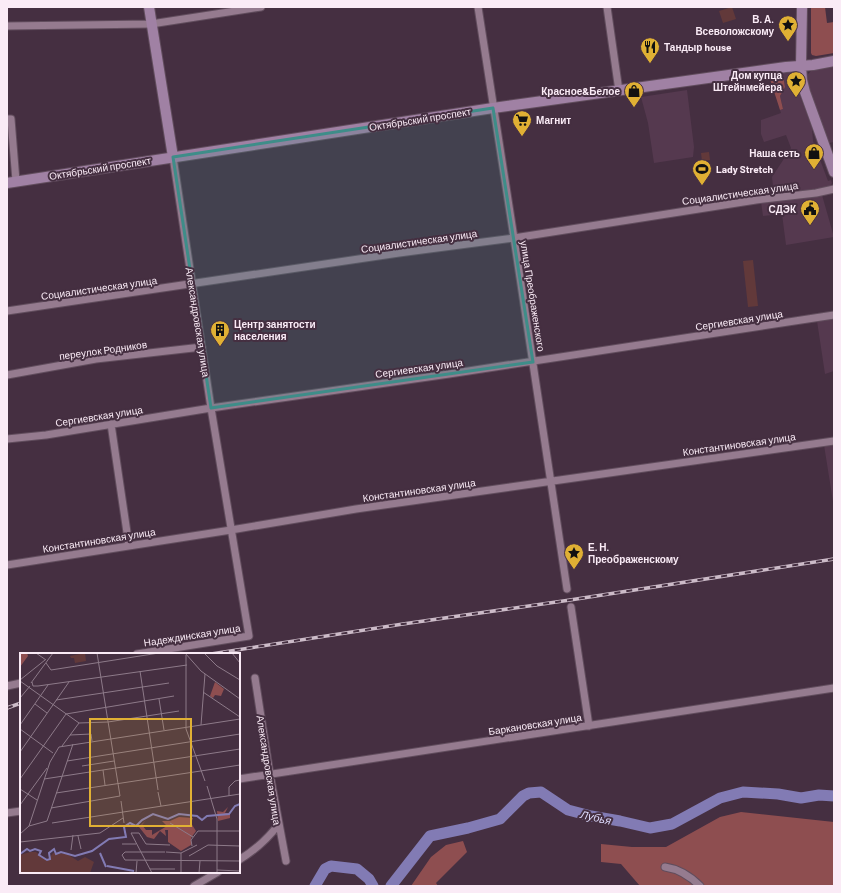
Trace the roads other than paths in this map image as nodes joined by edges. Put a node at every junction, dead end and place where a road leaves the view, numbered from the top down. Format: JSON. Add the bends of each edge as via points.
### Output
{"nodes":[{"id":1,"x":149,"y":7,"type":"edge"},
{"id":2,"x":261,"y":7,"type":"edge"},
{"id":3,"x":478,"y":7,"type":"edge"},
{"id":4,"x":607,"y":7,"type":"edge"},
{"id":5,"x":802,"y":7,"type":"edge"},
{"id":6,"x":151,"y":24,"type":"junction"},
{"id":7,"x":7,"y":26,"type":"edge"},
{"id":8,"x":834,"y":61,"type":"edge"},
{"id":9,"x":801,"y":66,"type":"junction"},
{"id":10,"x":619,"y":90,"type":"junction"},
{"id":11,"x":493,"y":108,"type":"junction"},
{"id":12,"x":9,"y":119,"type":"edge"},
{"id":13,"x":173,"y":157,"type":"junction"},
{"id":14,"x":834,"y":172,"type":"edge"},
{"id":15,"x":11,"y":182,"type":"edge"},
{"id":16,"x":834,"y":189,"type":"edge"},
{"id":17,"x":514,"y":238,"type":"junction"},
{"id":18,"x":193,"y":284,"type":"junction"},
{"id":19,"x":7,"y":312,"type":"edge"},
{"id":20,"x":834,"y":315,"type":"edge"},
{"id":21,"x":202,"y":347,"type":"junction"},
{"id":22,"x":533,"y":362,"type":"junction"},
{"id":23,"x":7,"y":375,"type":"edge"},
{"id":24,"x":211,"y":408,"type":"junction"},
{"id":25,"x":111,"y":424,"type":"junction"},
{"id":26,"x":7,"y":440,"type":"edge"},
{"id":27,"x":834,"y":441,"type":"edge"},
{"id":28,"x":550,"y":482,"type":"junction"},
{"id":29,"x":231,"y":530,"type":"junction"},
{"id":30,"x":129,"y":546,"type":"junction"},
{"id":31,"x":7,"y":564,"type":"edge"},
{"id":32,"x":567,"y":589,"type":"dead end"},
{"id":33,"x":570,"y":607,"type":"dead end"},
{"id":34,"x":249,"y":636,"type":"joint"},
{"id":35,"x":143,"y":653,"type":"edge"},
{"id":36,"x":255,"y":678,"type":"dead end"},
{"id":37,"x":20,"y":682,"type":"edge"},
{"id":38,"x":7,"y":686,"type":"edge"},
{"id":39,"x":834,"y":688,"type":"edge"},
{"id":40,"x":589,"y":726,"type":"junction"},
{"id":41,"x":270,"y":775,"type":"junction"},
{"id":42,"x":240,"y":779,"type":"edge"},
{"id":43,"x":20,"y":811,"type":"edge"},
{"id":44,"x":7,"y":814,"type":"edge"},
{"id":45,"x":278,"y":825,"type":"junction"},
{"id":46,"x":240,"y":859,"type":"edge"},
{"id":47,"x":286,"y":861,"type":"dead end"},
{"id":48,"x":665,"y":866,"type":"dead end"},
{"id":49,"x":216,"y":873,"type":"edge"},
{"id":50,"x":194,"y":886,"type":"edge"},
{"id":51,"x":700,"y":886,"type":"edge"}],
"edges":[{"from":1,"to":6,"type":"street","name":"Александровская улица"},
{"from":2,"to":6,"type":"street"},
{"from":3,"to":11,"type":"street","name":"улица Преображенского"},
{"from":4,"to":10,"type":"street"},
{"from":5,"to":9,"type":"street"},
{"from":6,"to":7,"type":"street"},
{"from":6,"to":13,"type":"street","name":"Александровская улица"},
{"from":8,"to":9,"type":"street","name":"Октябрьский проспект"},
{"from":9,"to":10,"type":"street","name":"Октябрьский проспект"},
{"from":9,"to":14,"type":"street","via":[[805,92]]},
{"from":10,"to":11,"type":"street","name":"Октябрьский проспект"},
{"from":11,"to":13,"type":"street","name":"Октябрьский проспект"},
{"from":11,"to":17,"type":"street","name":"улица Преображенского"},
{"from":12,"to":15,"type":"street"},
{"from":13,"to":15,"type":"street","name":"Октябрьский проспект"},
{"from":13,"to":18,"type":"street","name":"Александровская улица"},
{"from":16,"to":17,"type":"street","name":"Социалистическая улица"},
{"from":17,"to":18,"type":"street","name":"Социалистическая улица"},
{"from":17,"to":22,"type":"street","name":"улица Преображенского"},
{"from":18,"to":19,"type":"street","name":"Социалистическая улица"},
{"from":18,"to":21,"type":"street","name":"Александровская улица"},
{"from":20,"to":22,"type":"street","name":"Сергиевская улица"},
{"from":21,"to":23,"type":"street","name":"переулок Родников","via":[[96,359]]},
{"from":21,"to":24,"type":"street","name":"Александровская улица"},
{"from":22,"to":24,"type":"street","name":"Сергиевская улица"},
{"from":22,"to":28,"type":"street","name":"улица Преображенского"},
{"from":24,"to":25,"type":"street","name":"Сергиевская улица"},
{"from":24,"to":29,"type":"street","name":"Александровская улица"},
{"from":25,"to":26,"type":"street","name":"Сергиевская улица"},
{"from":25,"to":30,"type":"street"},
{"from":27,"to":28,"type":"street","name":"Константиновская улица"},
{"from":28,"to":29,"type":"street","name":"Константиновская улица","via":[[356,509]]},
{"from":28,"to":32,"type":"street","name":"улица Преображенского"},
{"from":29,"to":30,"type":"street","name":"Константиновская улица"},
{"from":29,"to":34,"type":"street","name":"Александровская улица"},
{"from":30,"to":31,"type":"street","name":"Константиновская улица"},
{"from":33,"to":40,"type":"street"},
{"from":34,"to":35,"type":"street","name":"Надеждинская улица"},
{"from":36,"to":41,"type":"street","name":"Александровская улица"},
{"from":37,"to":38,"type":"street"},
{"from":39,"to":40,"type":"street","name":"Баркановская улица"},
{"from":40,"to":41,"type":"street","name":"Баркановская улица"},
{"from":41,"to":42,"type":"street","name":"Баркановская улица"},
{"from":41,"to":45,"type":"street","name":"Александровская улица"},
{"from":43,"to":44,"type":"street"},
{"from":45,"to":46,"type":"street","via":[[263,843]]},
{"from":45,"to":47,"type":"street","name":"Александровская улица"},
{"from":48,"to":51,"type":"street","via":[[675,869]]},
{"from":49,"to":50,"type":"street"}]}
